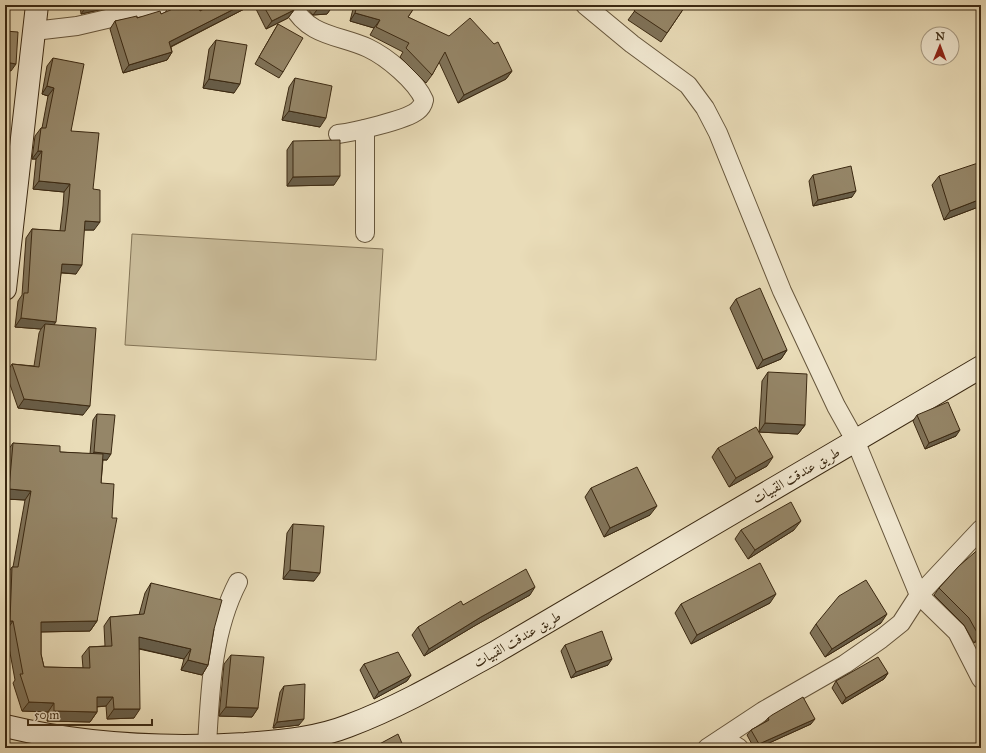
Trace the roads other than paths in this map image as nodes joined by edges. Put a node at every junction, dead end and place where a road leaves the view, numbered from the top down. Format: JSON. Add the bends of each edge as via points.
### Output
{"nodes":[{"id":1,"x":38,"y":5,"type":"edge"},
{"id":2,"x":159,"y":5,"type":"edge"},
{"id":3,"x":292,"y":5,"type":"edge"},
{"id":4,"x":585,"y":5,"type":"edge"},
{"id":5,"x":34,"y":31,"type":"junction"},
{"id":6,"x":365,"y":129,"type":"junction"},
{"id":7,"x":338,"y":134,"type":"dead end"},
{"id":8,"x":365,"y":233,"type":"dead end"},
{"id":9,"x":5,"y":290,"type":"edge"},
{"id":10,"x":981,"y":367,"type":"edge"},
{"id":11,"x":855,"y":440,"type":"junction"},
{"id":12,"x":981,"y":529,"type":"edge"},
{"id":13,"x":238,"y":582,"type":"dead end"},
{"id":14,"x":919,"y":595,"type":"junction"},
{"id":15,"x":981,"y":679,"type":"edge"},
{"id":16,"x":5,"y":726,"type":"edge"},
{"id":17,"x":723,"y":738,"type":"junction"},
{"id":18,"x":309,"y":743,"type":"edge"},
{"id":19,"x":207,"y":746,"type":"junction"},
{"id":20,"x":170,"y":748,"type":"edge"},
{"id":21,"x":707,"y":748,"type":"edge"},
{"id":22,"x":738,"y":748,"type":"edge"}],
"edges":[{"from":1,"to":5,"type":"main road"},
{"from":2,"to":5,"type":"street","via":[[77,26]]},
{"from":3,"to":6,"type":"street","via":[[304,21],[318,31],[368,48],[420,91],[424,100],[417,112]]},
{"from":4,"to":11,"type":"street","via":[[688,85],[704,108],[718,133],[782,292],[830,394]]},
{"from":5,"to":9,"type":"main road"},
{"from":6,"to":7,"type":"street"},
{"from":6,"to":8,"type":"street"},
{"from":10,"to":11,"type":"main road","name":"طريق عندقت القبيات"},
{"from":11,"to":14,"type":"street"},
{"from":11,"to":18,"type":"main road","name":"طريق عندقت القبيات","via":[[444,681]]},
{"from":12,"to":14,"type":"street"},
{"from":13,"to":19,"type":"street","via":[[218,638],[208,706]]},
{"from":14,"to":15,"type":"street","via":[[957,632]]},
{"from":14,"to":17,"type":"street","via":[[901,622],[881,640]]},
{"from":16,"to":20,"type":"main road","name":"طريق عندقت القبيات","via":[[85,741]]},
{"from":17,"to":21,"type":"street"},
{"from":17,"to":22,"type":"street"},
{"from":18,"to":19,"type":"main road","name":"طريق عندقت القبيات"},
{"from":19,"to":20,"type":"main road","name":"طريق عندقت القبيات"}]}
